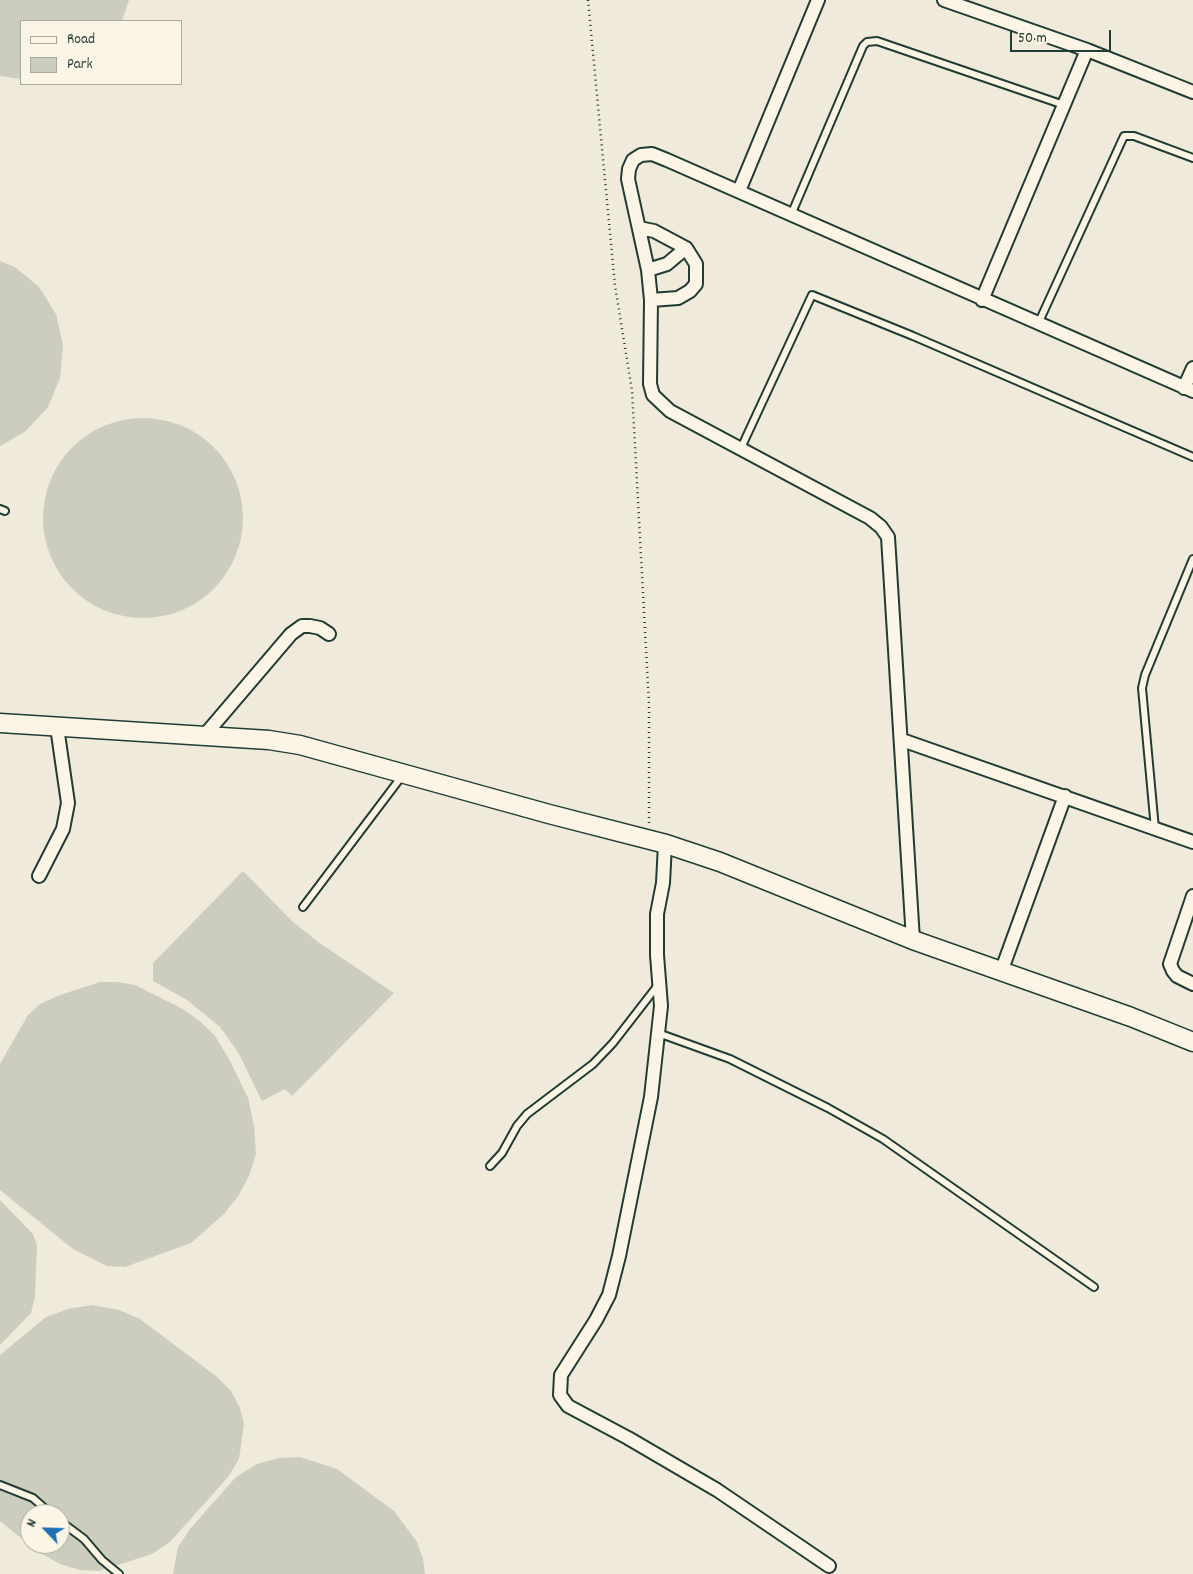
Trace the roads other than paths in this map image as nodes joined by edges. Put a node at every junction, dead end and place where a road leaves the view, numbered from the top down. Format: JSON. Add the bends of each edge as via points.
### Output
{"nodes":[{"id":1,"x":818,"y":0,"type":"edge"},
{"id":2,"x":944,"y":0,"type":"edge"},
{"id":3,"x":1087,"y":50,"type":"junction"},
{"id":4,"x":1193,"y":92,"type":"edge"},
{"id":5,"x":1064,"y":105,"type":"junction"},
{"id":6,"x":1193,"y":158,"type":"edge"},
{"id":7,"x":739,"y":192,"type":"junction"},
{"id":8,"x":791,"y":215,"type":"junction"},
{"id":9,"x":639,"y":228,"type":"junction"},
{"id":10,"x":686,"y":248,"type":"junction"},
{"id":11,"x":648,"y":270,"type":"junction"},
{"id":12,"x":651,"y":300,"type":"junction"},
{"id":13,"x":982,"y":300,"type":"junction"},
{"id":14,"x":1038,"y":324,"type":"junction"},
{"id":15,"x":1193,"y":368,"type":"edge"},
{"id":16,"x":1189,"y":389,"type":"edge"},
{"id":17,"x":741,"y":448,"type":"junction"},
{"id":18,"x":1193,"y":457,"type":"edge"},
{"id":19,"x":1193,"y":559,"type":"edge"},
{"id":20,"x":329,"y":634,"type":"dead end"},
{"id":21,"x":0,"y":723,"type":"edge"},
{"id":22,"x":57,"y":727,"type":"junction"},
{"id":23,"x":204,"y":736,"type":"junction"},
{"id":24,"x":902,"y":740,"type":"junction"},
{"id":25,"x":405,"y":773,"type":"junction"},
{"id":26,"x":1065,"y":796,"type":"junction"},
{"id":27,"x":1155,"y":829,"type":"junction"},
{"id":28,"x":657,"y":842,"type":"junction"},
{"id":29,"x":1193,"y":842,"type":"edge"},
{"id":30,"x":39,"y":876,"type":"dead end"},
{"id":31,"x":1193,"y":896,"type":"edge"},
{"id":32,"x":303,"y":907,"type":"dead end"},
{"id":33,"x":913,"y":940,"type":"junction"},
{"id":34,"x":1001,"y":972,"type":"junction"},
{"id":35,"x":658,"y":984,"type":"junction"},
{"id":36,"x":1193,"y":984,"type":"edge"},
{"id":37,"x":658,"y":1033,"type":"junction"},
{"id":38,"x":1193,"y":1042,"type":"edge"},
{"id":39,"x":490,"y":1166,"type":"dead end"},
{"id":40,"x":1094,"y":1287,"type":"dead end"},
{"id":41,"x":0,"y":1485,"type":"edge"},
{"id":42,"x":39,"y":1504,"type":"edge"},
{"id":43,"x":70,"y":1528,"type":"edge"},
{"id":44,"x":829,"y":1566,"type":"dead end"},
{"id":45,"x":119,"y":1574,"type":"edge"}],
"edges":[{"from":1,"to":7,"type":"street"},
{"from":2,"to":3,"type":"street"},
{"from":3,"to":4,"type":"street"},
{"from":3,"to":5,"type":"street"},
{"from":5,"to":8,"type":"lane","via":[[877,41],[867,42]]},
{"from":5,"to":13,"type":"street"},
{"from":6,"to":14,"type":"lane","via":[[1134,136],[1124,136]]},
{"from":7,"to":8,"type":"street"},
{"from":7,"to":9,"type":"street","via":[[652,154],[641,155],[633,160],[628,179]]},
{"from":8,"to":13,"type":"street"},
{"from":9,"to":10,"type":"street","via":[[654,231]]},
{"from":9,"to":11,"type":"street"},
{"from":10,"to":11,"type":"street","via":[[667,264]]},
{"from":10,"to":12,"type":"street","via":[[696,264],[696,284],[684,296]]},
{"from":11,"to":12,"type":"street"},
{"from":12,"to":17,"type":"street","via":[[650,384],[653,395],[670,411]]},
{"from":13,"to":14,"type":"street"},
{"from":14,"to":16,"type":"street"},
{"from":15,"to":16,"type":"street"},
{"from":17,"to":18,"type":"lane","via":[[812,295]]},
{"from":17,"to":24,"type":"street","via":[[870,518],[888,537]]},
{"from":19,"to":27,"type":"lane","via":[[1144,675],[1142,688]]},
{"from":20,"to":23,"type":"street","via":[[320,628],[302,626],[291,634]]},
{"from":21,"to":22,"type":"street"},
{"from":22,"to":23,"type":"street"},
{"from":22,"to":30,"type":"street","via":[[68,803],[63,829]]},
{"from":23,"to":25,"type":"street","via":[[300,745]]},
{"from":24,"to":26,"type":"street"},
{"from":24,"to":33,"type":"street"},
{"from":25,"to":28,"type":"street"},
{"from":25,"to":32,"type":"lane"},
{"from":26,"to":27,"type":"street"},
{"from":26,"to":34,"type":"street"},
{"from":27,"to":29,"type":"street"},
{"from":28,"to":33,"type":"street","via":[[720,862]]},
{"from":28,"to":35,"type":"street","via":[[663,883],[657,914]]},
{"from":31,"to":36,"type":"street","via":[[1170,964],[1172,971]]},
{"from":33,"to":34,"type":"street"},
{"from":34,"to":38,"type":"street"},
{"from":35,"to":37,"type":"street","via":[[661,1006]]},
{"from":35,"to":39,"type":"lane","via":[[593,1064],[527,1114]]},
{"from":37,"to":40,"type":"lane","via":[[730,1059],[883,1139]]},
{"from":37,"to":44,"type":"street","via":[[651,1097],[609,1295],[561,1375],[560,1395],[568,1406],[717,1490]]},
{"from":41,"to":42,"type":"lane"},
{"from":43,"to":45,"type":"lane"}]}
